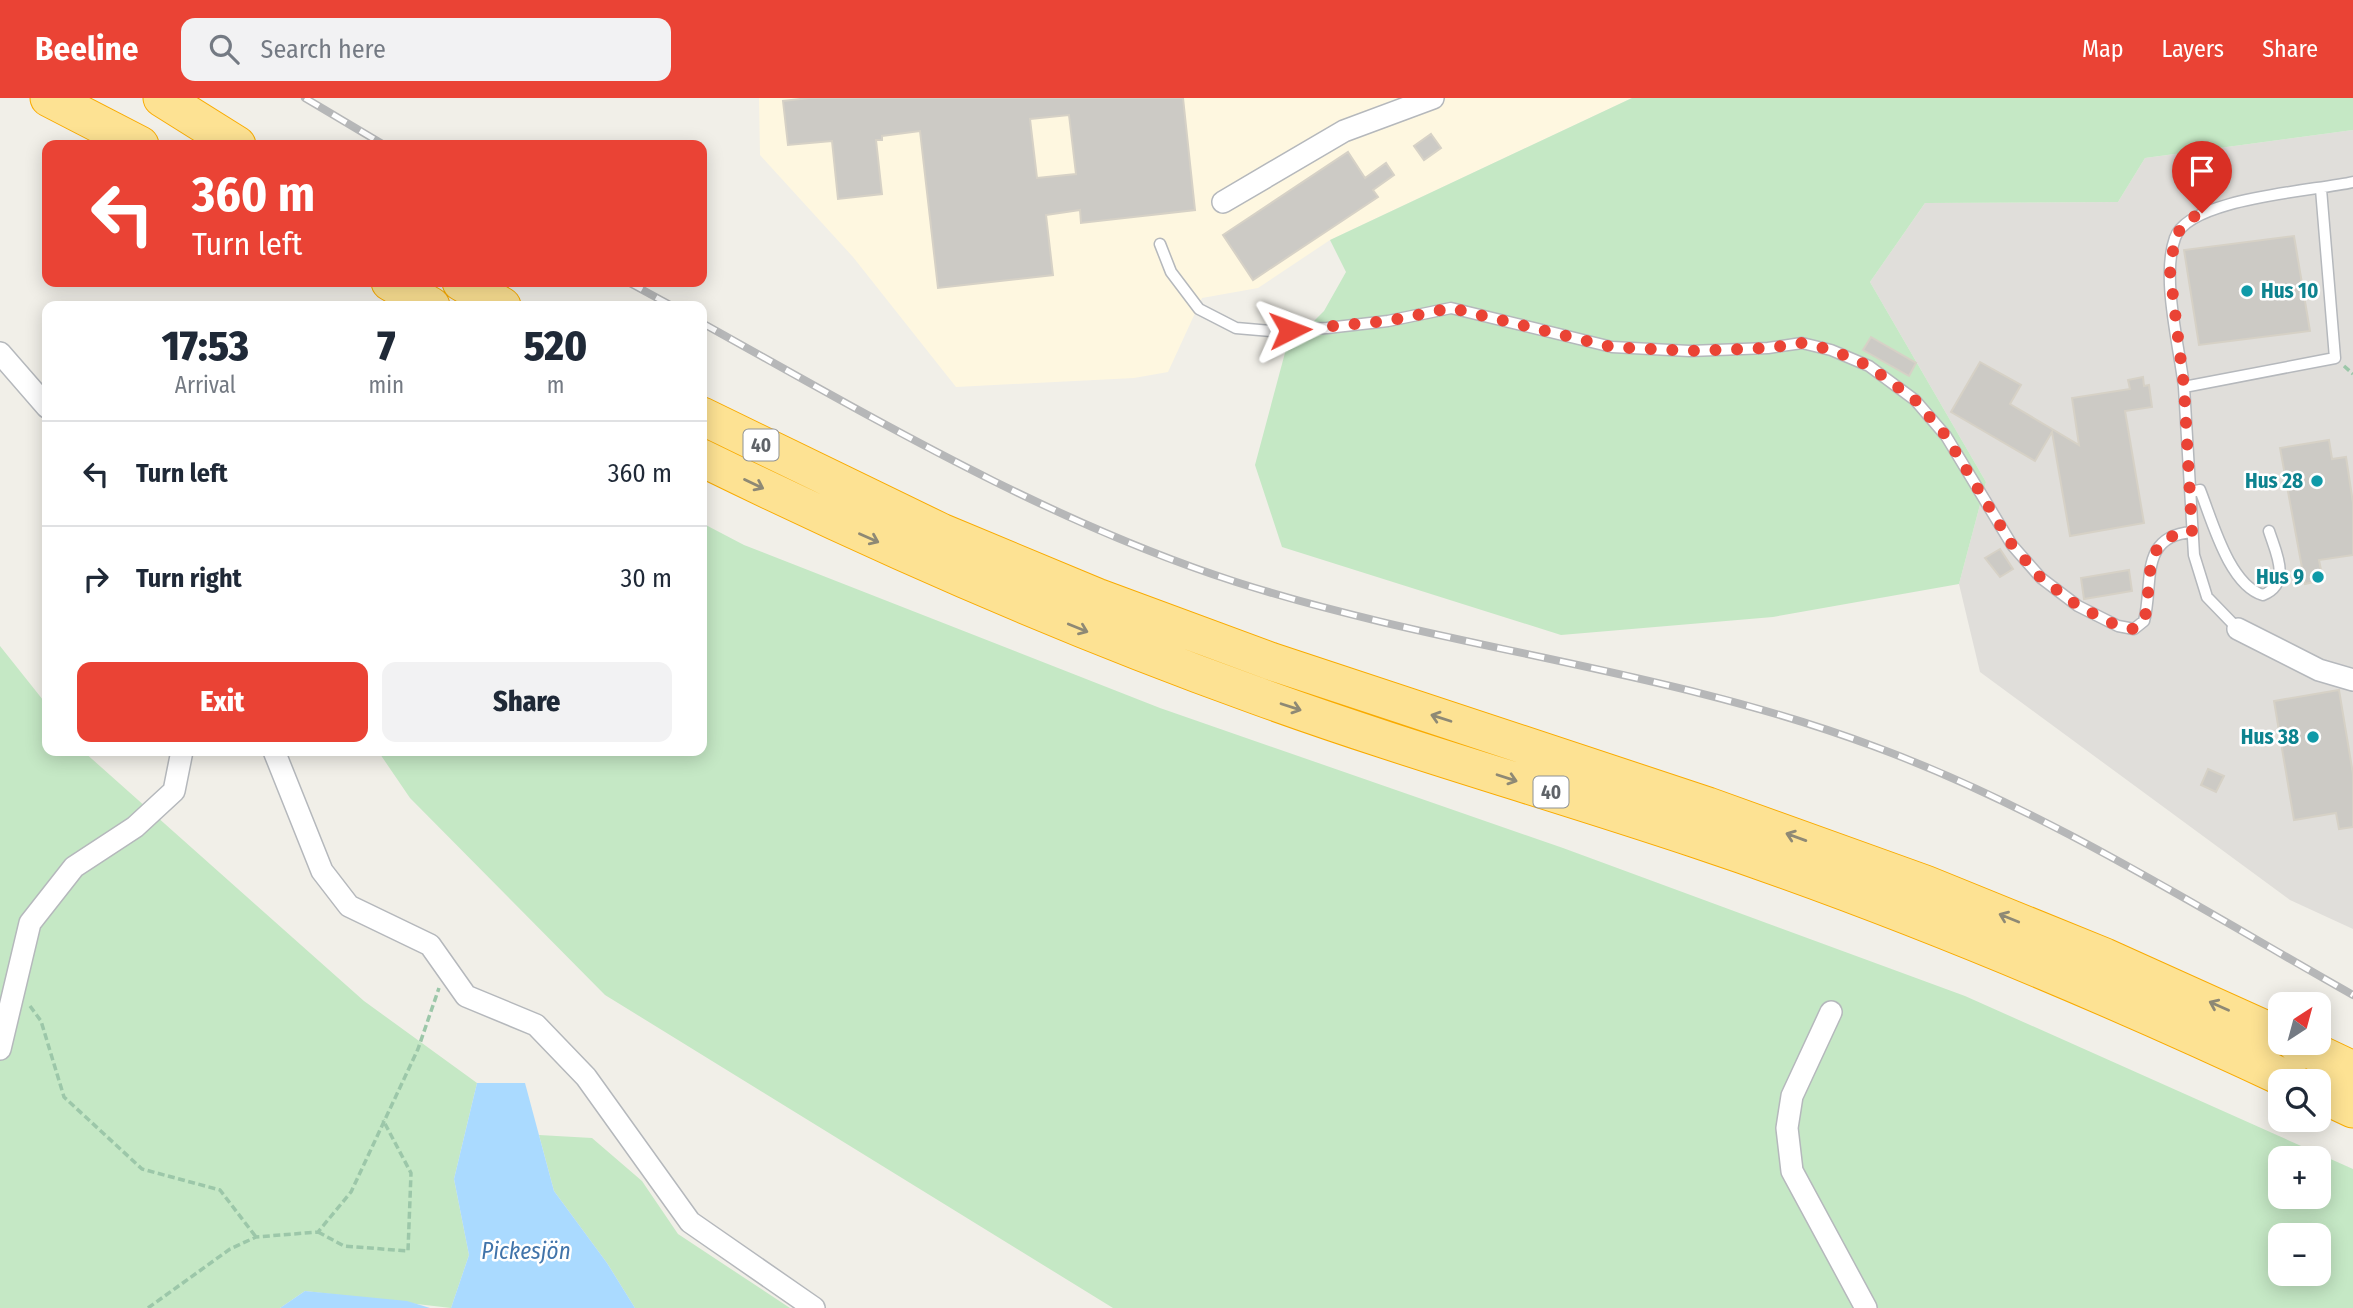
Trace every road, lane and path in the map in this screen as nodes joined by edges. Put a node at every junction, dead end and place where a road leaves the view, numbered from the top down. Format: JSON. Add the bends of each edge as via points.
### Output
{"nodes":[{"id":1,"x":49,"y":98,"type":"edge"},
{"id":2,"x":93,"y":98,"type":"edge"},
{"id":3,"x":162,"y":98,"type":"edge"},
{"id":4,"x":181,"y":98,"type":"edge"},
{"id":5,"x":1433,"y":98,"type":"edge"},
{"id":6,"x":130,"y":140,"type":"edge"},
{"id":7,"x":160,"y":140,"type":"edge"},
{"id":8,"x":229,"y":140,"type":"edge"},
{"id":9,"x":231,"y":140,"type":"edge"},
{"id":10,"x":2353,"y":182,"type":"edge"},
{"id":11,"x":2321,"y":189,"type":"junction"},
{"id":12,"x":1223,"y":202,"type":"dead end"},
{"id":13,"x":1160,"y":244,"type":"dead end"},
{"id":14,"x":399,"y":287,"type":"edge"},
{"id":15,"x":470,"y":287,"type":"edge"},
{"id":16,"x":422,"y":301,"type":"edge"},
{"id":17,"x":493,"y":301,"type":"edge"},
{"id":18,"x":0,"y":353,"type":"edge"},
{"id":19,"x":2184,"y":387,"type":"junction"},
{"id":20,"x":42,"y":401,"type":"edge"},
{"id":21,"x":707,"y":418,"type":"edge"},
{"id":22,"x":707,"y":460,"type":"edge"},
{"id":23,"x":2191,"y":492,"type":"junction"},
{"id":24,"x":2269,"y":531,"type":"dead end"},
{"id":25,"x":2192,"y":532,"type":"junction"},
{"id":26,"x":2238,"y":629,"type":"joint"},
{"id":27,"x":2353,"y":680,"type":"edge"},
{"id":28,"x":181,"y":756,"type":"edge"},
{"id":29,"x":276,"y":756,"type":"edge"},
{"id":30,"x":448,"y":970,"type":"junction"},
{"id":31,"x":13,"y":993,"type":"junction"},
{"id":32,"x":1831,"y":1012,"type":"dead end"},
{"id":33,"x":2268,"y":1030,"type":"edge"},
{"id":34,"x":0,"y":1049,"type":"edge"},
{"id":35,"x":2321,"y":1055,"type":"edge"},
{"id":36,"x":2268,"y":1070,"type":"edge"},
{"id":37,"x":2353,"y":1070,"type":"edge"},
{"id":38,"x":2331,"y":1099,"type":"edge"},
{"id":39,"x":2353,"y":1109,"type":"edge"},
{"id":40,"x":383,"y":1120,"type":"junction"},
{"id":41,"x":318,"y":1232,"type":"junction"},
{"id":42,"x":256,"y":1237,"type":"junction"},
{"id":43,"x":148,"y":1308,"type":"edge"},
{"id":44,"x":814,"y":1308,"type":"edge"},
{"id":45,"x":1866,"y":1308,"type":"edge"}],
"edges":[{"from":1,"to":6,"type":"highway"},
{"from":2,"to":7,"type":"highway"},
{"from":3,"to":8,"type":"highway"},
{"from":4,"to":9,"type":"highway"},
{"from":5,"to":12,"type":"street","via":[[1344,131]]},
{"from":10,"to":11,"type":"lane"},
{"from":11,"to":19,"type":"lane","via":[[2217,206],[2187,220],[2175,237],[2170,271]]},
{"from":11,"to":19,"type":"lane","via":[[2335,358]]},
{"from":13,"to":25,"type":"lane","via":[[1171,272],[1199,309],[1236,328],[1327,328],[1451,308],[1612,347],[1690,351],[1802,343],[1832,350],[1869,366],[1915,400],[1946,436],[2022,560],[2078,606],[2118,626],[2134,629],[2144,621],[2151,559],[2158,546],[2180,533]]},
{"from":14,"to":16,"type":"highway"},
{"from":15,"to":17,"type":"highway"},
{"from":18,"to":20,"type":"street"},
{"from":19,"to":23,"type":"lane"},
{"from":33,"to":21,"type":"highway","number":"40","one_way":true,"via":[[1925,884],[1708,806],[1270,661],[1097,597],[941,532]]},
{"from":22,"to":36,"type":"highway","number":"40","one_way":true,"via":[[926,564],[1084,631],[1257,696],[1700,840],[1889,910],[2091,990]]},
{"from":23,"to":24,"type":"lane","via":[[2200,490],[2236,574],[2263,595],[2277,585],[2280,575]]},
{"from":23,"to":25,"type":"lane"},
{"from":25,"to":26,"type":"lane","via":[[2207,597]]},
{"from":26,"to":27,"type":"street","via":[[2319,670]]},
{"from":28,"to":31,"type":"street","via":[[174,791],[135,827],[74,867],[30,923]]},
{"from":29,"to":30,"type":"street","via":[[321,871],[349,906],[430,945]]},
{"from":30,"to":40,"type":"path","via":[[418,1049]]},
{"from":30,"to":44,"type":"street","via":[[466,996],[536,1025],[586,1077],[690,1222]]},
{"from":31,"to":34,"type":"street"},
{"from":31,"to":42,"type":"path","via":[[23,997],[41,1021],[64,1097],[142,1168],[220,1189]]},
{"from":32,"to":45,"type":"street","via":[[1792,1096],[1787,1128],[1791,1171]]},
{"from":35,"to":37,"type":"highway"},
{"from":38,"to":39,"type":"highway"},
{"from":40,"to":41,"type":"path","via":[[351,1192]]},
{"from":40,"to":41,"type":"path","via":[[411,1173],[408,1251],[344,1246]]},
{"from":41,"to":42,"type":"path"},
{"from":42,"to":43,"type":"path","via":[[230,1249]]}]}
